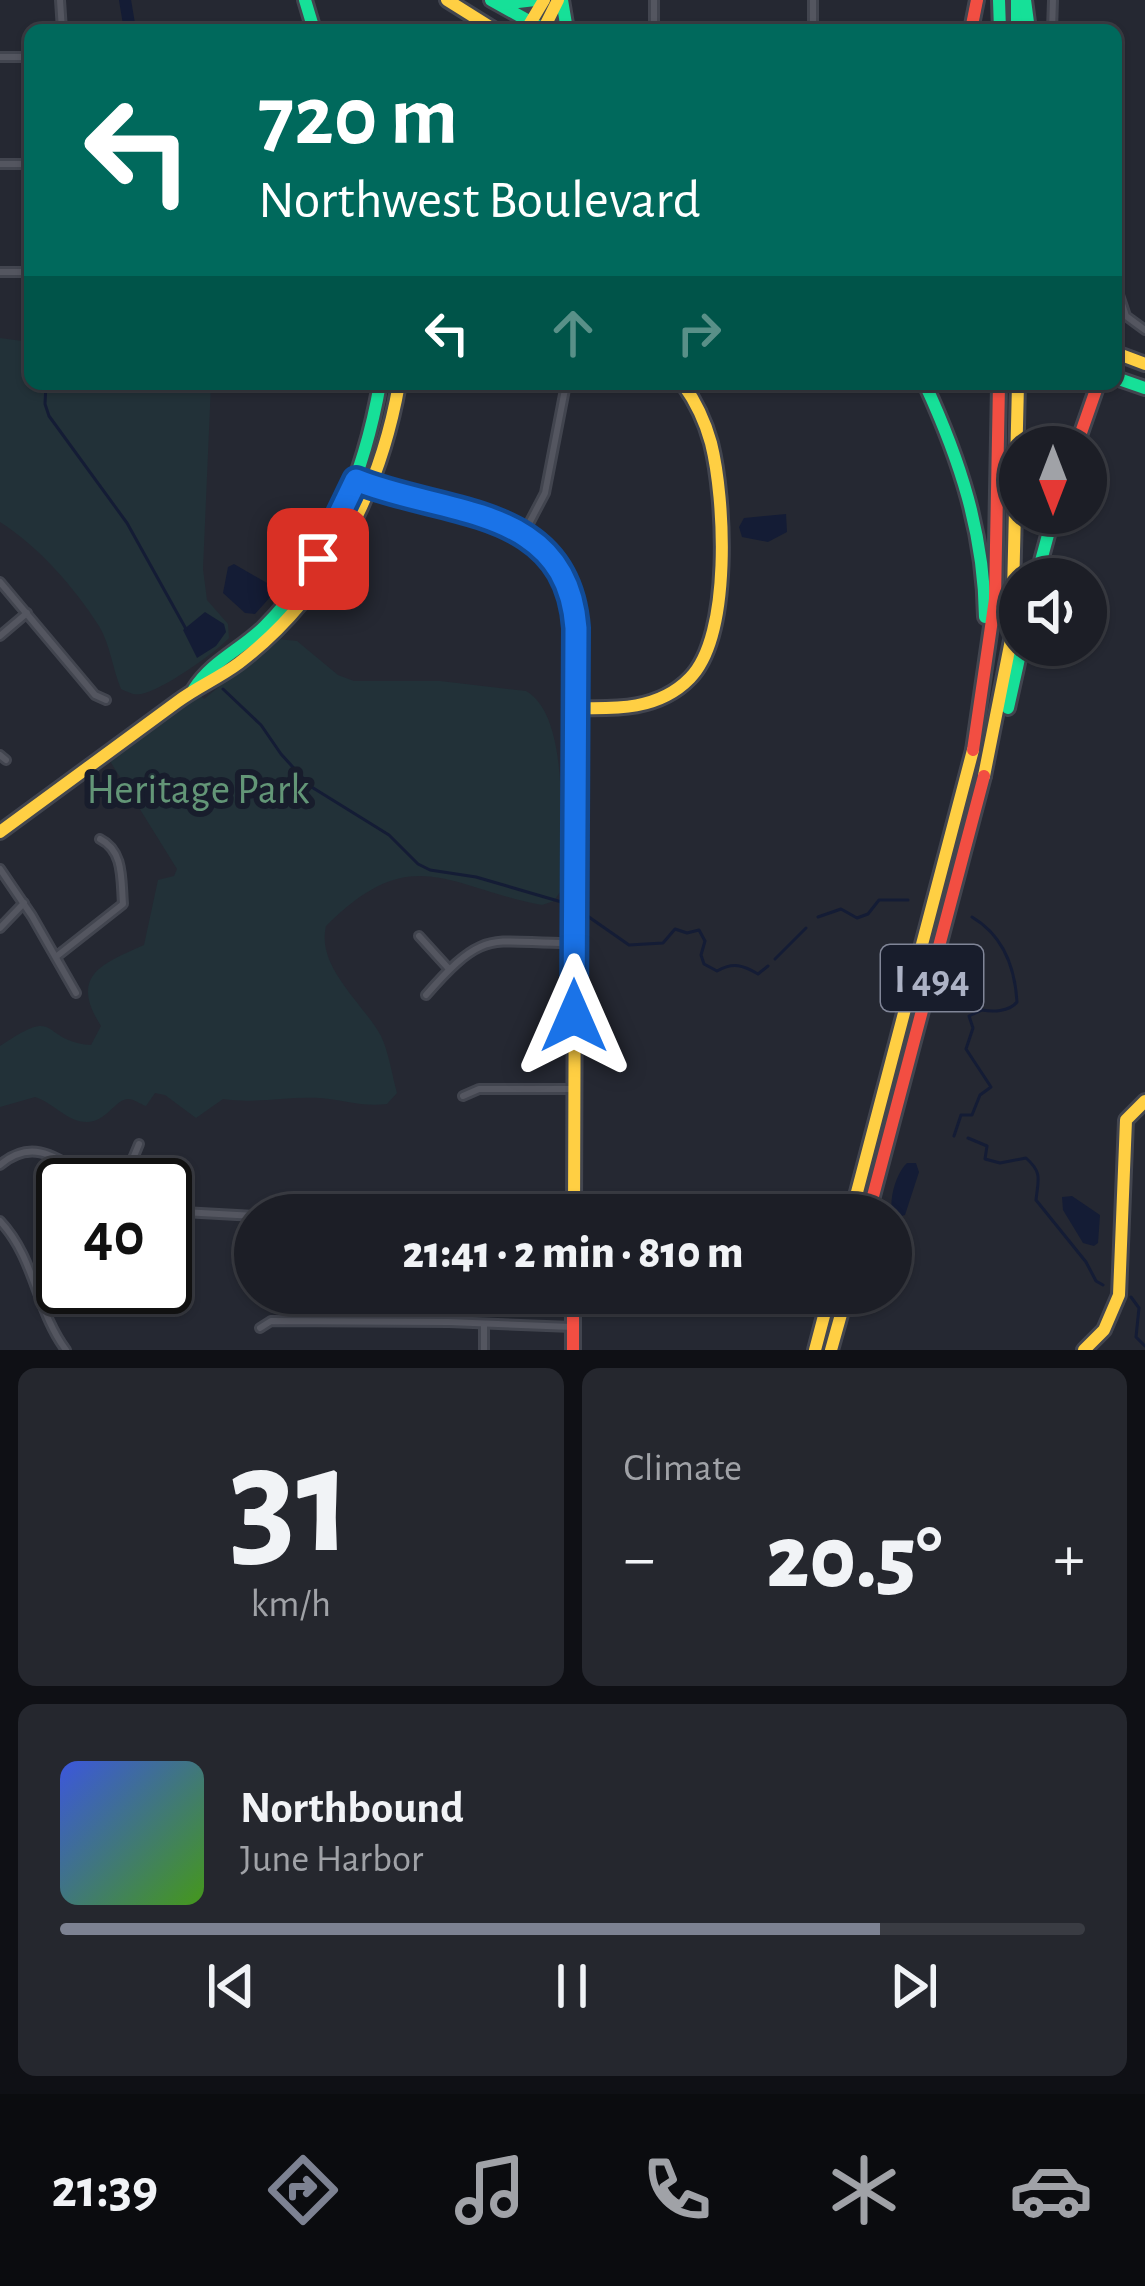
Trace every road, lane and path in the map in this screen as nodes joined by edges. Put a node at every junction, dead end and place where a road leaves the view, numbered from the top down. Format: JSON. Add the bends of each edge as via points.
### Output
{"nodes":[{"id":1,"x":447,"y":0,"type":"edge"},
{"id":2,"x":540,"y":0,"type":"edge"},
{"id":3,"x":560,"y":0,"type":"edge"},
{"id":4,"x":494,"y":2,"type":"edge"},
{"id":5,"x":484,"y":24,"type":"edge"},
{"id":6,"x":531,"y":24,"type":"edge"},
{"id":7,"x":541,"y":24,"type":"edge"},
{"id":8,"x":1122,"y":304,"type":"edge"},
{"id":9,"x":1145,"y":330,"type":"edge"},
{"id":10,"x":379,"y":390,"type":"edge"},
{"id":11,"x":398,"y":390,"type":"edge"},
{"id":12,"x":565,"y":390,"type":"edge"},
{"id":13,"x":686,"y":390,"type":"edge"},
{"id":14,"x":918,"y":390,"type":"edge"},
{"id":15,"x":928,"y":390,"type":"edge"},
{"id":16,"x":999,"y":390,"type":"edge"},
{"id":17,"x":1018,"y":390,"type":"edge"},
{"id":18,"x":1096,"y":390,"type":"edge"},
{"id":19,"x":1083,"y":426,"type":"edge"},
{"id":20,"x":356,"y":480,"type":"junction"},
{"id":21,"x":372,"y":486,"type":"junction"},
{"id":22,"x":976,"y":516,"type":"junction"},
{"id":23,"x":524,"y":533,"type":"junction"},
{"id":24,"x":0,"y":583,"type":"edge"},
{"id":25,"x":27,"y":614,"type":"junction"},
{"id":26,"x":0,"y":636,"type":"edge"},
{"id":27,"x":1017,"y":666,"type":"edge"},
{"id":28,"x":194,"y":688,"type":"junction"},
{"id":29,"x":106,"y":700,"type":"dead end"},
{"id":30,"x":576,"y":708,"type":"junction"},
{"id":31,"x":993,"y":740,"type":"junction"},
{"id":32,"x":960,"y":806,"type":"junction"},
{"id":33,"x":0,"y":832,"type":"edge"},
{"id":34,"x":100,"y":839,"type":"dead end"},
{"id":35,"x":0,"y":869,"type":"edge"},
{"id":36,"x":24,"y":903,"type":"junction"},
{"id":37,"x":0,"y":928,"type":"edge"},
{"id":38,"x":418,"y":936,"type":"dead end"},
{"id":39,"x":575,"y":944,"type":"junction"},
{"id":40,"x":57,"y":956,"type":"junction"},
{"id":41,"x":449,"y":969,"type":"junction"},
{"id":42,"x":76,"y":993,"type":"dead end"},
{"id":43,"x":426,"y":995,"type":"dead end"},
{"id":44,"x":574,"y":1089,"type":"junction"},
{"id":45,"x":463,"y":1096,"type":"dead end"},
{"id":46,"x":1145,"y":1101,"type":"edge"},
{"id":47,"x":139,"y":1144,"type":"dead end"},
{"id":48,"x":57,"y":1158,"type":"edge"},
{"id":49,"x":133,"y":1158,"type":"edge"},
{"id":50,"x":0,"y":1165,"type":"edge"},
{"id":51,"x":574,"y":1194,"type":"edge"},
{"id":52,"x":857,"y":1194,"type":"edge"},
{"id":53,"x":874,"y":1194,"type":"edge"},
{"id":54,"x":192,"y":1212,"type":"edge"},
{"id":55,"x":234,"y":1215,"type":"edge"},
{"id":56,"x":0,"y":1221,"type":"edge"},
{"id":57,"x":573,"y":1314,"type":"edge"},
{"id":58,"x":824,"y":1314,"type":"edge"},
{"id":59,"x":841,"y":1314,"type":"edge"},
{"id":60,"x":484,"y":1326,"type":"junction"},
{"id":61,"x":260,"y":1328,"type":"dead end"},
{"id":62,"x":573,"y":1328,"type":"junction"},
{"id":63,"x":67,"y":1350,"type":"edge"},
{"id":64,"x":484,"y":1350,"type":"edge"},
{"id":65,"x":573,"y":1350,"type":"edge"},
{"id":66,"x":815,"y":1350,"type":"edge"},
{"id":67,"x":832,"y":1350,"type":"edge"},
{"id":68,"x":1084,"y":1350,"type":"edge"}],
"edges":[{"from":1,"to":5,"type":"main road"},
{"from":2,"to":4,"type":"main road"},
{"from":3,"to":7,"type":"main road"},
{"from":4,"to":6,"type":"main road"},
{"from":8,"to":9,"type":"street"},
{"from":10,"to":20,"type":"main road"},
{"from":11,"to":21,"type":"main road"},
{"from":12,"to":23,"type":"street","via":[[545,493]]},
{"from":13,"to":30,"type":"main road","via":[[716,467],[712,640],[688,680],[663,698],[633,708]]},
{"from":14,"to":22,"type":"main road"},
{"from":15,"to":22,"type":"main road"},
{"from":16,"to":32,"type":"main road","number":"I 494","via":[[993,617]]},
{"from":17,"to":31,"type":"main road","number":"I 494","via":[[1013,614]]},
{"from":18,"to":19,"type":"main road"},
{"from":20,"to":21,"type":"main road"},
{"from":20,"to":28,"type":"main road","via":[[293,594]]},
{"from":21,"to":23,"type":"main road"},
{"from":21,"to":28,"type":"main road","via":[[342,550],[299,606],[253,652]]},
{"from":22,"to":32,"type":"main road","via":[[984,640]]},
{"from":23,"to":30,"type":"main road","via":[[556,563],[571,593]]},
{"from":24,"to":25,"type":"street"},
{"from":25,"to":26,"type":"street"},
{"from":25,"to":29,"type":"street"},
{"from":27,"to":31,"type":"main road"},
{"from":28,"to":33,"type":"main road"},
{"from":30,"to":39,"type":"main road"},
{"from":31,"to":53,"type":"main road","number":"I 494"},
{"from":32,"to":52,"type":"main road","number":"I 494"},
{"from":34,"to":40,"type":"street","via":[[116,852],[122,904]]},
{"from":35,"to":36,"type":"street"},
{"from":36,"to":37,"type":"street"},
{"from":36,"to":40,"type":"street"},
{"from":38,"to":41,"type":"street"},
{"from":39,"to":41,"type":"street","via":[[490,942]]},
{"from":39,"to":44,"type":"main road"},
{"from":40,"to":42,"type":"street"},
{"from":41,"to":43,"type":"street"},
{"from":44,"to":45,"type":"street"},
{"from":44,"to":51,"type":"main road"},
{"from":46,"to":68,"type":"main road","via":[[1126,1120],[1119,1295],[1104,1330]]},
{"from":47,"to":49,"type":"street"},
{"from":48,"to":50,"type":"street","via":[[24,1150]]},
{"from":54,"to":55,"type":"street"},
{"from":56,"to":63,"type":"street","via":[[26,1255]]},
{"from":57,"to":62,"type":"main road"},
{"from":58,"to":66,"type":"main road"},
{"from":59,"to":67,"type":"main road"},
{"from":60,"to":61,"type":"street","via":[[271,1321]]},
{"from":60,"to":62,"type":"street"},
{"from":60,"to":64,"type":"street"},
{"from":62,"to":65,"type":"main road"}]}
